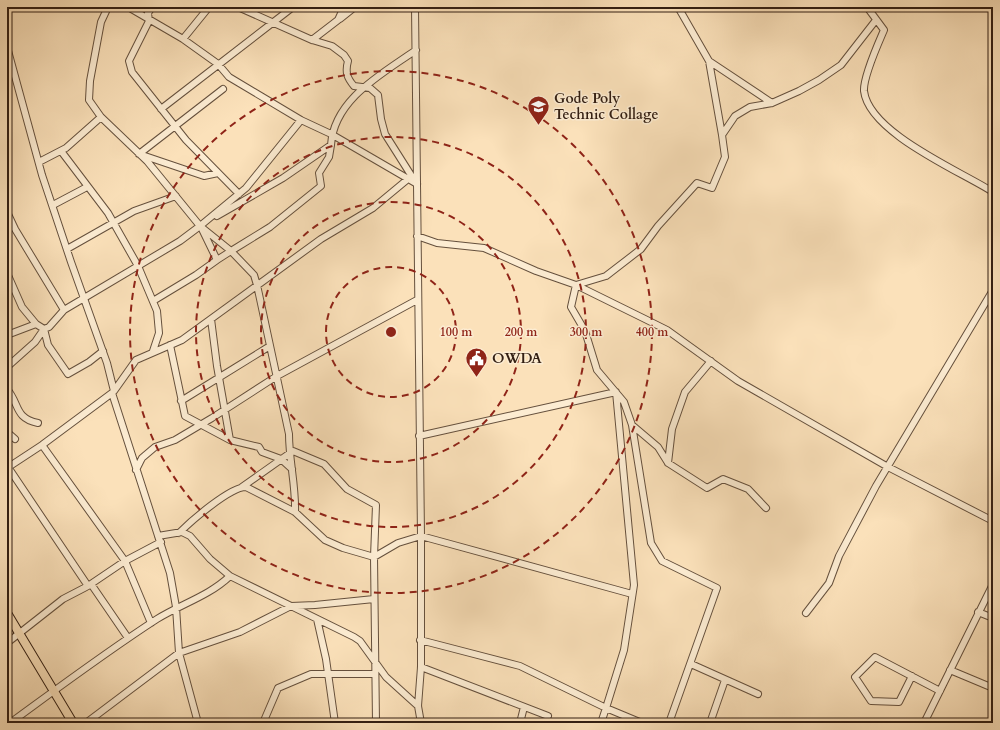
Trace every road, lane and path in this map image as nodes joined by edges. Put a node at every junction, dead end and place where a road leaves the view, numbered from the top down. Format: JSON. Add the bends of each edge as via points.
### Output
{"nodes":[{"id":1,"x":108,"y":7,"type":"edge"},
{"id":2,"x":128,"y":7,"type":"edge"},
{"id":3,"x":152,"y":7,"type":"edge"},
{"id":4,"x":209,"y":7,"type":"edge"},
{"id":5,"x":238,"y":7,"type":"edge"},
{"id":6,"x":293,"y":7,"type":"edge"},
{"id":7,"x":344,"y":7,"type":"edge"},
{"id":8,"x":354,"y":7,"type":"edge"},
{"id":9,"x":415,"y":7,"type":"edge"},
{"id":10,"x":678,"y":7,"type":"edge"},
{"id":11,"x":867,"y":7,"type":"edge"},
{"id":12,"x":338,"y":20,"type":"junction"},
{"id":13,"x":876,"y":20,"type":"junction"},
{"id":14,"x":149,"y":21,"type":"junction"},
{"id":15,"x":271,"y":22,"type":"junction"},
{"id":16,"x":183,"y":39,"type":"junction"},
{"id":17,"x":312,"y":40,"type":"junction"},
{"id":18,"x":416,"y":50,"type":"junction"},
{"id":19,"x":8,"y":51,"type":"edge"},
{"id":20,"x":709,"y":61,"type":"junction"},
{"id":21,"x":218,"y":64,"type":"junction"},
{"id":22,"x":362,"y":88,"type":"junction"},
{"id":23,"x":222,"y":89,"type":"dead end"},
{"id":24,"x":772,"y":103,"type":"junction"},
{"id":25,"x":161,"y":109,"type":"junction"},
{"id":26,"x":101,"y":117,"type":"junction"},
{"id":27,"x":301,"y":120,"type":"junction"},
{"id":28,"x":175,"y":126,"type":"junction"},
{"id":29,"x":332,"y":134,"type":"junction"},
{"id":30,"x":722,"y":135,"type":"junction"},
{"id":31,"x":331,"y":145,"type":"junction"},
{"id":32,"x":60,"y":151,"type":"junction"},
{"id":33,"x":139,"y":154,"type":"junction"},
{"id":34,"x":39,"y":162,"type":"junction"},
{"id":35,"x":218,"y":173,"type":"junction"},
{"id":36,"x":408,"y":179,"type":"junction"},
{"id":37,"x":417,"y":184,"type":"junction"},
{"id":38,"x":87,"y":187,"type":"junction"},
{"id":39,"x":993,"y":192,"type":"edge"},
{"id":40,"x":240,"y":194,"type":"junction"},
{"id":41,"x":176,"y":196,"type":"junction"},
{"id":42,"x":53,"y":206,"type":"junction"},
{"id":43,"x":7,"y":212,"type":"edge"},
{"id":44,"x":112,"y":222,"type":"junction"},
{"id":45,"x":200,"y":226,"type":"junction"},
{"id":46,"x":417,"y":236,"type":"junction"},
{"id":47,"x":68,"y":250,"type":"junction"},
{"id":48,"x":231,"y":251,"type":"junction"},
{"id":49,"x":217,"y":260,"type":"junction"},
{"id":50,"x":138,"y":266,"type":"junction"},
{"id":51,"x":7,"y":273,"type":"edge"},
{"id":52,"x":257,"y":285,"type":"junction"},
{"id":53,"x":576,"y":285,"type":"junction"},
{"id":54,"x":993,"y":290,"type":"edge"},
{"id":55,"x":83,"y":297,"type":"junction"},
{"id":56,"x":417,"y":300,"type":"junction"},
{"id":57,"x":153,"y":301,"type":"junction"},
{"id":58,"x":64,"y":310,"type":"junction"},
{"id":59,"x":210,"y":319,"type":"junction"},
{"id":60,"x":36,"y":324,"type":"junction"},
{"id":61,"x":44,"y":329,"type":"junction"},
{"id":62,"x":7,"y":335,"type":"edge"},
{"id":63,"x":170,"y":345,"type":"junction"},
{"id":64,"x":270,"y":346,"type":"junction"},
{"id":65,"x":103,"y":351,"type":"junction"},
{"id":66,"x":153,"y":351,"type":"junction"},
{"id":67,"x":711,"y":361,"type":"junction"},
{"id":68,"x":7,"y":367,"type":"edge"},
{"id":69,"x":277,"y":376,"type":"junction"},
{"id":70,"x":219,"y":379,"type":"junction"},
{"id":71,"x":7,"y":389,"type":"edge"},
{"id":72,"x":113,"y":392,"type":"junction"},
{"id":73,"x":616,"y":392,"type":"junction"},
{"id":74,"x":182,"y":402,"type":"junction"},
{"id":75,"x":225,"y":410,"type":"junction"},
{"id":76,"x":38,"y":423,"type":"dead end"},
{"id":77,"x":202,"y":425,"type":"junction"},
{"id":78,"x":632,"y":425,"type":"junction"},
{"id":79,"x":7,"y":432,"type":"edge"},
{"id":80,"x":419,"y":436,"type":"junction"},
{"id":81,"x":15,"y":439,"type":"dead end"},
{"id":82,"x":230,"y":440,"type":"junction"},
{"id":83,"x":42,"y":445,"type":"junction"},
{"id":84,"x":289,"y":453,"type":"junction"},
{"id":85,"x":281,"y":459,"type":"junction"},
{"id":86,"x":668,"y":463,"type":"junction"},
{"id":87,"x":888,"y":467,"type":"junction"},
{"id":88,"x":8,"y":468,"type":"edge"},
{"id":89,"x":292,"y":469,"type":"junction"},
{"id":90,"x":136,"y":470,"type":"junction"},
{"id":91,"x":242,"y":487,"type":"junction"},
{"id":92,"x":766,"y":508,"type":"dead end"},
{"id":93,"x":295,"y":512,"type":"junction"},
{"id":94,"x":993,"y":521,"type":"edge"},
{"id":95,"x":179,"y":533,"type":"junction"},
{"id":96,"x":158,"y":536,"type":"junction"},
{"id":97,"x":421,"y":536,"type":"junction"},
{"id":98,"x":161,"y":542,"type":"junction"},
{"id":99,"x":374,"y":557,"type":"junction"},
{"id":100,"x":125,"y":561,"type":"junction"},
{"id":101,"x":230,"y":576,"type":"junction"},
{"id":102,"x":993,"y":584,"type":"edge"},
{"id":103,"x":90,"y":585,"type":"junction"},
{"id":104,"x":632,"y":594,"type":"junction"},
{"id":105,"x":374,"y":599,"type":"junction"},
{"id":106,"x":291,"y":606,"type":"junction"},
{"id":107,"x":176,"y":607,"type":"junction"},
{"id":108,"x":978,"y":612,"type":"junction"},
{"id":109,"x":7,"y":613,"type":"edge"},
{"id":110,"x":806,"y":613,"type":"dead end"},
{"id":111,"x":993,"y":618,"type":"edge"},
{"id":112,"x":317,"y":619,"type":"junction"},
{"id":113,"x":152,"y":623,"type":"junction"},
{"id":114,"x":19,"y":634,"type":"junction"},
{"id":115,"x":128,"y":638,"type":"junction"},
{"id":116,"x":420,"y":640,"type":"junction"},
{"id":117,"x":7,"y":643,"type":"edge"},
{"id":118,"x":179,"y":653,"type":"junction"},
{"id":119,"x":375,"y":664,"type":"junction"},
{"id":120,"x":691,"y":664,"type":"junction"},
{"id":121,"x":420,"y":667,"type":"junction"},
{"id":122,"x":950,"y":670,"type":"junction"},
{"id":123,"x":328,"y":674,"type":"junction"},
{"id":124,"x":375,"y":674,"type":"junction"},
{"id":125,"x":912,"y":676,"type":"junction"},
{"id":126,"x":725,"y":680,"type":"junction"},
{"id":127,"x":993,"y":688,"type":"edge"},
{"id":128,"x":940,"y":691,"type":"junction"},
{"id":129,"x":53,"y":692,"type":"junction"},
{"id":130,"x":758,"y":694,"type":"dead end"},
{"id":131,"x":418,"y":706,"type":"junction"},
{"id":132,"x":524,"y":707,"type":"junction"},
{"id":133,"x":606,"y":708,"type":"junction"},
{"id":134,"x":548,"y":716,"type":"dead end"},
{"id":135,"x":925,"y":722,"type":"edge"},
{"id":136,"x":10,"y":723,"type":"edge"},
{"id":137,"x":73,"y":723,"type":"edge"},
{"id":138,"x":86,"y":723,"type":"edge"},
{"id":139,"x":198,"y":723,"type":"edge"},
{"id":140,"x":263,"y":723,"type":"edge"},
{"id":141,"x":335,"y":723,"type":"edge"},
{"id":142,"x":376,"y":723,"type":"edge"},
{"id":143,"x":417,"y":723,"type":"edge"},
{"id":144,"x":421,"y":723,"type":"edge"},
{"id":145,"x":520,"y":723,"type":"edge"},
{"id":146,"x":601,"y":723,"type":"edge"},
{"id":147,"x":642,"y":723,"type":"edge"},
{"id":148,"x":669,"y":723,"type":"edge"},
{"id":149,"x":710,"y":723,"type":"edge"},
{"id":150,"x":932,"y":723,"type":"edge"}],
"edges":[{"from":1,"to":26,"type":"street","via":[[101,22],[92,66],[89,100]]},
{"from":2,"to":14,"type":"street"},
{"from":3,"to":14,"type":"street","via":[[148,13]]},
{"from":4,"to":16,"type":"street"},
{"from":5,"to":15,"type":"street"},
{"from":6,"to":15,"type":"street"},
{"from":7,"to":12,"type":"street"},
{"from":8,"to":12,"type":"street"},
{"from":9,"to":18,"type":"street"},
{"from":10,"to":20,"type":"street"},
{"from":11,"to":13,"type":"street"},
{"from":12,"to":17,"type":"street"},
{"from":13,"to":24,"type":"street","via":[[841,65],[819,80]]},
{"from":13,"to":39,"type":"street","via":[[884,30],[866,80],[864,90],[869,104],[884,124],[912,145]]},
{"from":14,"to":16,"type":"street"},
{"from":14,"to":25,"type":"street","via":[[129,62],[132,72]]},
{"from":15,"to":17,"type":"street"},
{"from":15,"to":21,"type":"street"},
{"from":16,"to":21,"type":"street"},
{"from":17,"to":22,"type":"street","via":[[332,46],[344,55],[348,61],[348,79],[354,86]]},
{"from":18,"to":22,"type":"street"},
{"from":18,"to":37,"type":"street"},
{"from":19,"to":34,"type":"street"},
{"from":20,"to":24,"type":"street"},
{"from":20,"to":30,"type":"street"},
{"from":21,"to":25,"type":"street"},
{"from":21,"to":27,"type":"street","via":[[229,77]]},
{"from":22,"to":29,"type":"street","via":[[345,108]]},
{"from":22,"to":37,"type":"street","via":[[370,88],[378,95],[385,134]]},
{"from":23,"to":28,"type":"street"},
{"from":24,"to":30,"type":"street","via":[[750,107],[735,116]]},
{"from":25,"to":28,"type":"street"},
{"from":26,"to":32,"type":"street"},
{"from":26,"to":33,"type":"street"},
{"from":27,"to":29,"type":"street"},
{"from":27,"to":40,"type":"street"},
{"from":28,"to":33,"type":"street"},
{"from":28,"to":35,"type":"street"},
{"from":29,"to":31,"type":"street"},
{"from":29,"to":36,"type":"street"},
{"from":30,"to":53,"type":"street","via":[[724,157],[712,188],[697,183],[641,248],[606,276]]},
{"from":31,"to":45,"type":"street","via":[[283,178]]},
{"from":31,"to":48,"type":"street","via":[[329,157],[319,173],[321,186],[270,227]]},
{"from":32,"to":34,"type":"street"},
{"from":32,"to":38,"type":"street"},
{"from":33,"to":35,"type":"street","via":[[204,176]]},
{"from":33,"to":41,"type":"street"},
{"from":34,"to":42,"type":"street"},
{"from":35,"to":40,"type":"street"},
{"from":36,"to":37,"type":"street"},
{"from":36,"to":52,"type":"street","via":[[373,208],[321,239]]},
{"from":37,"to":46,"type":"street"},
{"from":38,"to":42,"type":"street"},
{"from":38,"to":44,"type":"street"},
{"from":40,"to":45,"type":"street"},
{"from":41,"to":44,"type":"street"},
{"from":41,"to":45,"type":"street"},
{"from":42,"to":47,"type":"street"},
{"from":43,"to":58,"type":"street"},
{"from":44,"to":47,"type":"street"},
{"from":44,"to":50,"type":"street"},
{"from":45,"to":48,"type":"street"},
{"from":45,"to":49,"type":"street"},
{"from":45,"to":50,"type":"street"},
{"from":46,"to":53,"type":"street","via":[[437,243],[484,248]]},
{"from":46,"to":56,"type":"street"},
{"from":47,"to":55,"type":"street"},
{"from":48,"to":49,"type":"street"},
{"from":48,"to":52,"type":"street","via":[[254,275]]},
{"from":49,"to":57,"type":"street"},
{"from":50,"to":55,"type":"street"},
{"from":50,"to":57,"type":"street"},
{"from":51,"to":60,"type":"street","via":[[22,307]]},
{"from":52,"to":59,"type":"street"},
{"from":52,"to":64,"type":"street"},
{"from":53,"to":67,"type":"street","via":[[667,330]]},
{"from":53,"to":73,"type":"street","via":[[571,307],[585,331],[598,370]]},
{"from":54,"to":87,"type":"street"},
{"from":55,"to":58,"type":"street"},
{"from":55,"to":65,"type":"street"},
{"from":56,"to":69,"type":"street"},
{"from":56,"to":80,"type":"street"},
{"from":57,"to":66,"type":"street","via":[[157,311],[159,334]]},
{"from":58,"to":61,"type":"street"},
{"from":59,"to":63,"type":"street","via":[[182,340]]},
{"from":59,"to":70,"type":"street"},
{"from":60,"to":61,"type":"street"},
{"from":60,"to":62,"type":"street"},
{"from":61,"to":65,"type":"street","via":[[48,345],[68,374]]},
{"from":61,"to":68,"type":"street","via":[[35,342]]},
{"from":63,"to":66,"type":"street"},
{"from":63,"to":74,"type":"street"},
{"from":64,"to":69,"type":"street"},
{"from":64,"to":70,"type":"street"},
{"from":65,"to":72,"type":"street"},
{"from":66,"to":72,"type":"street","via":[[136,360]]},
{"from":67,"to":86,"type":"street","via":[[685,392],[672,429]]},
{"from":67,"to":87,"type":"street","via":[[738,381]]},
{"from":69,"to":75,"type":"street"},
{"from":69,"to":84,"type":"street","via":[[289,434]]},
{"from":70,"to":74,"type":"street"},
{"from":70,"to":75,"type":"street"},
{"from":71,"to":76,"type":"street","via":[[19,413],[28,421]]},
{"from":72,"to":83,"type":"street"},
{"from":72,"to":90,"type":"street"},
{"from":73,"to":78,"type":"street","via":[[624,402]]},
{"from":73,"to":80,"type":"street"},
{"from":73,"to":104,"type":"street","via":[[634,585]]},
{"from":74,"to":77,"type":"street","via":[[185,416]]},
{"from":75,"to":77,"type":"street"},
{"from":75,"to":82,"type":"street"},
{"from":77,"to":82,"type":"street"},
{"from":77,"to":90,"type":"street","via":[[175,440],[155,447],[142,458]]},
{"from":78,"to":86,"type":"street","via":[[658,447]]},
{"from":78,"to":120,"type":"street","via":[[651,543],[662,561],[717,588]]},
{"from":79,"to":81,"type":"street"},
{"from":80,"to":97,"type":"street"},
{"from":82,"to":85,"type":"street","via":[[259,447],[262,452]]},
{"from":83,"to":88,"type":"street"},
{"from":83,"to":100,"type":"street"},
{"from":84,"to":85,"type":"street"},
{"from":84,"to":89,"type":"street"},
{"from":84,"to":99,"type":"street","via":[[293,450],[324,464],[347,489],[376,505]]},
{"from":85,"to":89,"type":"street"},
{"from":85,"to":91,"type":"street"},
{"from":86,"to":92,"type":"street","via":[[707,488],[723,479],[748,490]]},
{"from":87,"to":94,"type":"street"},
{"from":87,"to":110,"type":"street","via":[[853,528],[829,583]]},
{"from":88,"to":103,"type":"street"},
{"from":89,"to":93,"type":"street","via":[[296,493]]},
{"from":90,"to":96,"type":"street"},
{"from":91,"to":93,"type":"street","via":[[256,491]]},
{"from":91,"to":95,"type":"street","via":[[200,513]]},
{"from":93,"to":99,"type":"street","via":[[325,540]]},
{"from":95,"to":96,"type":"street"},
{"from":95,"to":101,"type":"street","via":[[190,536],[210,559]]},
{"from":96,"to":98,"type":"street"},
{"from":97,"to":99,"type":"street","via":[[398,542]]},
{"from":97,"to":104,"type":"street"},
{"from":97,"to":116,"type":"street"},
{"from":98,"to":100,"type":"street"},
{"from":98,"to":107,"type":"street"},
{"from":99,"to":105,"type":"street"},
{"from":100,"to":103,"type":"street"},
{"from":100,"to":113,"type":"street"},
{"from":101,"to":106,"type":"street"},
{"from":101,"to":107,"type":"street","via":[[221,584]]},
{"from":102,"to":108,"type":"street"},
{"from":103,"to":114,"type":"street","via":[[63,599]]},
{"from":103,"to":115,"type":"street"},
{"from":104,"to":133,"type":"street","via":[[624,650]]},
{"from":105,"to":106,"type":"street"},
{"from":105,"to":119,"type":"street"},
{"from":106,"to":112,"type":"street"},
{"from":106,"to":118,"type":"street","via":[[240,632]]},
{"from":107,"to":113,"type":"street"},
{"from":107,"to":118,"type":"street"},
{"from":108,"to":111,"type":"street"},
{"from":108,"to":122,"type":"street"},
{"from":109,"to":114,"type":"main road"},
{"from":112,"to":119,"type":"street","via":[[360,641]]},
{"from":112,"to":123,"type":"street"},
{"from":113,"to":115,"type":"street"},
{"from":114,"to":117,"type":"street"},
{"from":114,"to":129,"type":"main road"},
{"from":115,"to":129,"type":"street"},
{"from":116,"to":121,"type":"street"},
{"from":116,"to":133,"type":"street","via":[[520,666]]},
{"from":118,"to":138,"type":"street"},
{"from":118,"to":139,"type":"street"},
{"from":119,"to":124,"type":"street"},
{"from":119,"to":131,"type":"street"},
{"from":120,"to":126,"type":"street"},
{"from":120,"to":148,"type":"street"},
{"from":121,"to":131,"type":"street"},
{"from":121,"to":132,"type":"street"},
{"from":122,"to":127,"type":"street"},
{"from":122,"to":128,"type":"street"},
{"from":123,"to":124,"type":"street"},
{"from":123,"to":140,"type":"street","via":[[311,674],[278,688]]},
{"from":123,"to":141,"type":"street"},
{"from":124,"to":142,"type":"street"},
{"from":125,"to":125,"type":"street","via":[[875,657],[855,677],[872,701],[899,702]]},
{"from":125,"to":128,"type":"street"},
{"from":126,"to":130,"type":"street"},
{"from":126,"to":149,"type":"street"},
{"from":128,"to":135,"type":"street"},
{"from":129,"to":136,"type":"street"},
{"from":129,"to":137,"type":"main road"},
{"from":131,"to":144,"type":"street"},
{"from":132,"to":134,"type":"street"},
{"from":132,"to":145,"type":"street"},
{"from":133,"to":146,"type":"street"},
{"from":133,"to":147,"type":"street"},
{"from":135,"to":150,"type":"street"},
{"from":143,"to":144,"type":"street"}]}
